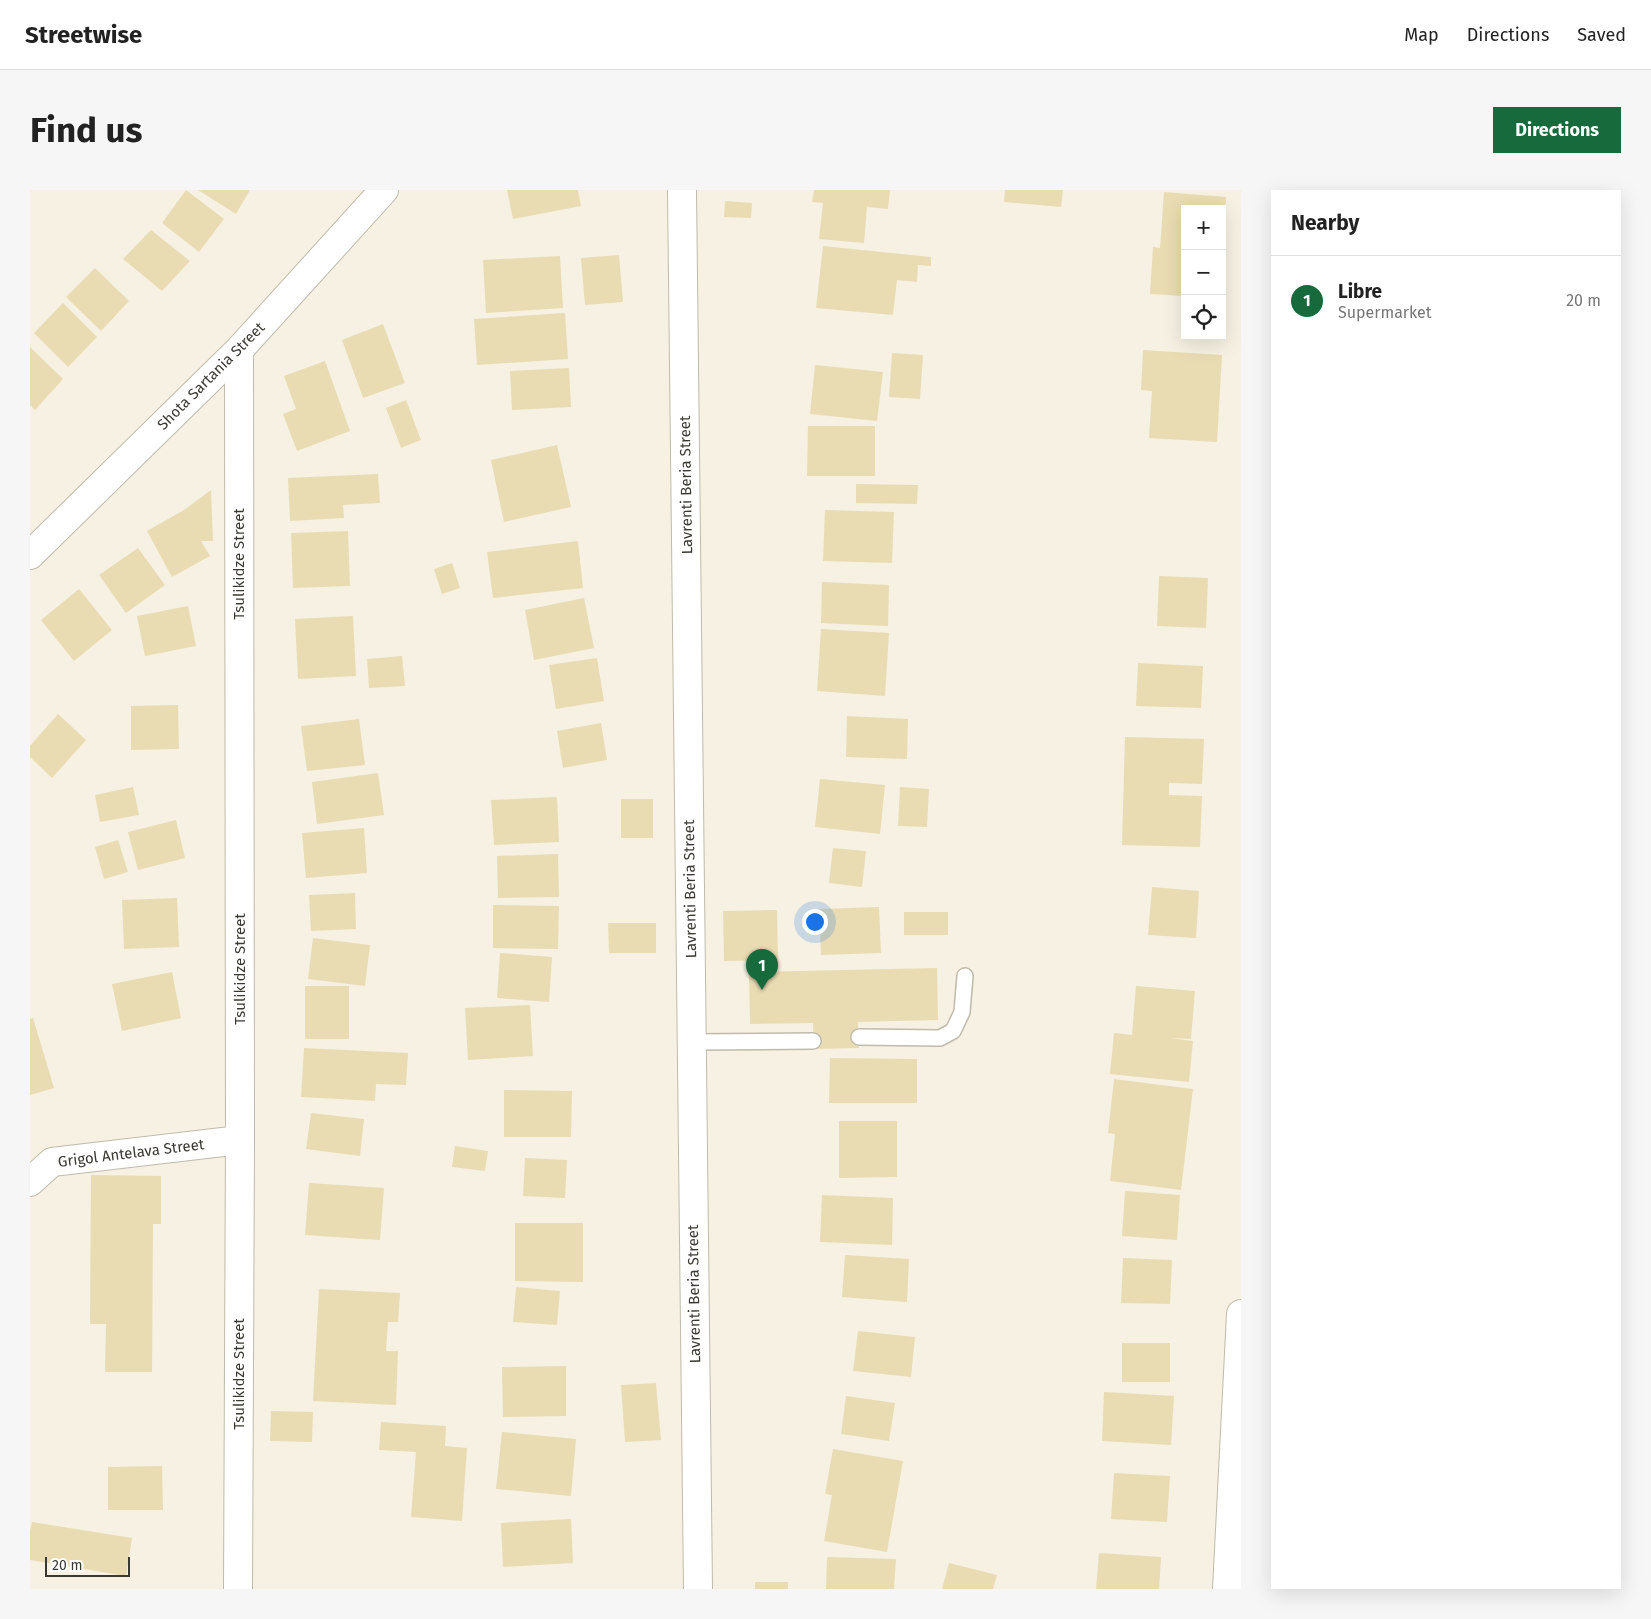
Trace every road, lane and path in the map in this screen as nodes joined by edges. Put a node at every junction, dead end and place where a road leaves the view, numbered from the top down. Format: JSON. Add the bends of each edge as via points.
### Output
{"nodes":[{"id":1,"x":384,"y":190,"type":"edge"},
{"id":2,"x":682,"y":190,"type":"edge"},
{"id":3,"x":239,"y":350,"type":"junction"},
{"id":4,"x":30,"y":555,"type":"edge"},
{"id":5,"x":965,"y":976,"type":"dead end"},
{"id":6,"x":859,"y":1037,"type":"dead end"},
{"id":7,"x":813,"y":1041,"type":"dead end"},
{"id":8,"x":692,"y":1042,"type":"junction"},
{"id":9,"x":240,"y":1140,"type":"junction"},
{"id":10,"x":30,"y":1182,"type":"edge"},
{"id":11,"x":1241,"y":1314,"type":"edge"},
{"id":12,"x":238,"y":1589,"type":"edge"},
{"id":13,"x":698,"y":1589,"type":"edge"},
{"id":14,"x":1227,"y":1589,"type":"edge"}],
"edges":[{"from":1,"to":3,"type":"street","name":"Shota Sartania Street"},
{"from":2,"to":8,"type":"street","name":"Lavrenti Beria Street"},
{"from":3,"to":4,"type":"street","name":"Shota Sartania Street"},
{"from":3,"to":9,"type":"street","name":"Tsulikidze Street"},
{"from":5,"to":6,"type":"lane","via":[[962,1012],[953,1031],[940,1038]]},
{"from":7,"to":8,"type":"lane"},
{"from":8,"to":13,"type":"street","name":"Lavrenti Beria Street"},
{"from":9,"to":10,"type":"street","name":"Grigol Antelava Street","via":[[52,1162]]},
{"from":9,"to":12,"type":"street","name":"Tsulikidze Street"},
{"from":11,"to":14,"type":"street"}]}
